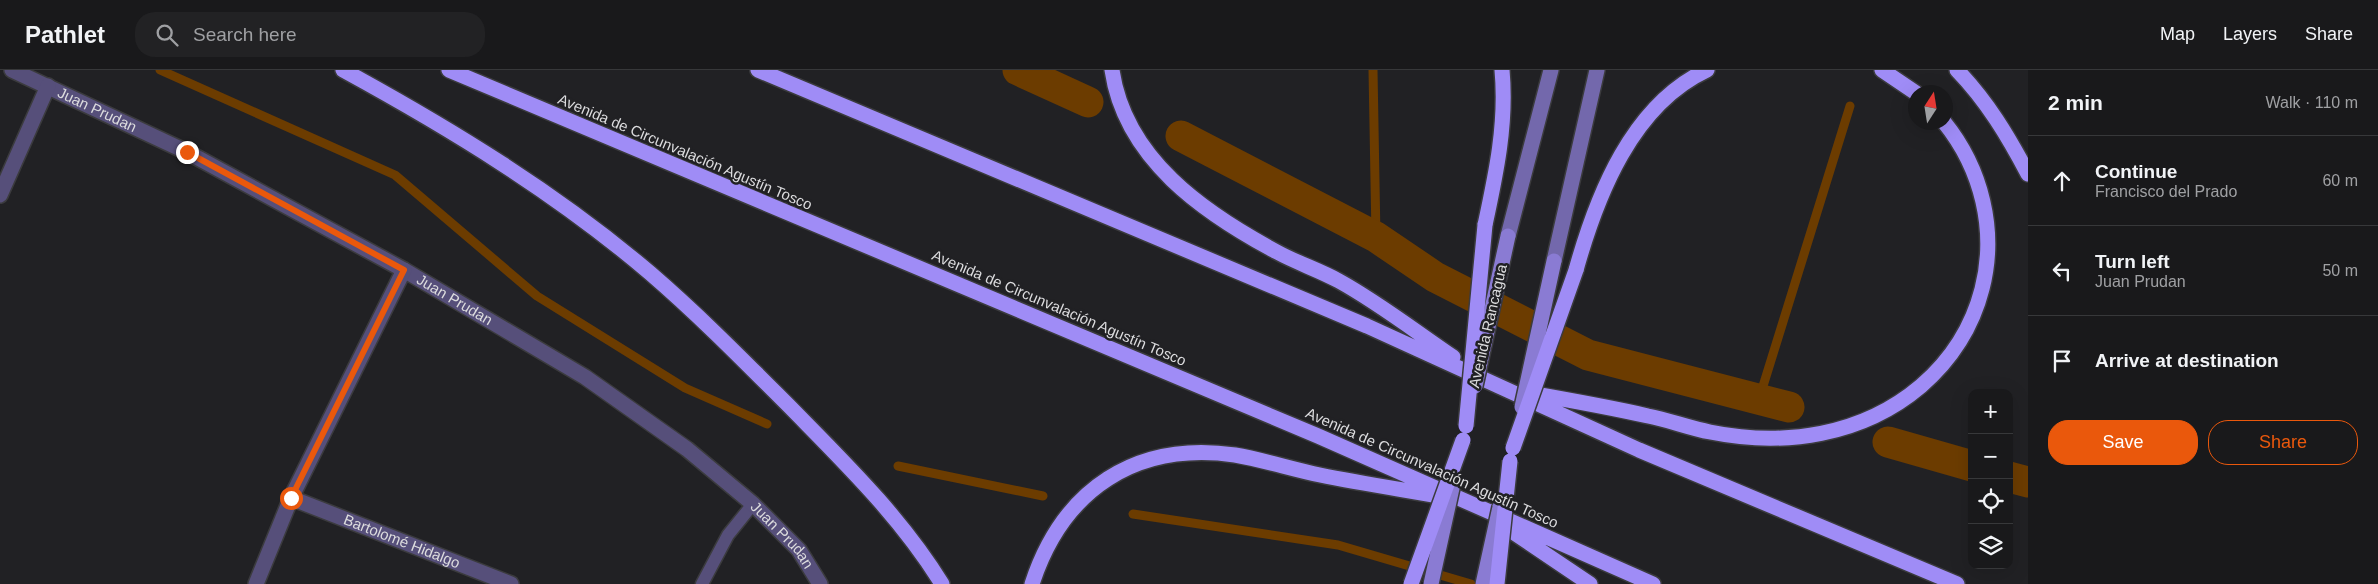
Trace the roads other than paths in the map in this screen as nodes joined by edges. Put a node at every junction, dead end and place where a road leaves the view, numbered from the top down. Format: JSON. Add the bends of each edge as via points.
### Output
{"nodes":[{"id":1,"x":12,"y":70,"type":"edge"},
{"id":2,"x":343,"y":70,"type":"edge"},
{"id":3,"x":449,"y":70,"type":"edge"},
{"id":4,"x":758,"y":70,"type":"edge"},
{"id":5,"x":1112,"y":70,"type":"edge"},
{"id":6,"x":1502,"y":70,"type":"edge"},
{"id":7,"x":1551,"y":70,"type":"edge"},
{"id":8,"x":1597,"y":70,"type":"edge"},
{"id":9,"x":1707,"y":70,"type":"edge"},
{"id":10,"x":1882,"y":70,"type":"edge"},
{"id":11,"x":1957,"y":70,"type":"edge"},
{"id":12,"x":48,"y":86,"type":"junction"},
{"id":13,"x":1908,"y":88,"type":"edge"},
{"id":14,"x":1949,"y":130,"type":"edge"},
{"id":15,"x":2028,"y":174,"type":"edge"},
{"id":16,"x":0,"y":196,"type":"edge"},
{"id":17,"x":404,"y":270,"type":"junction"},
{"id":18,"x":1490,"y":381,"type":"junction"},
{"id":19,"x":1505,"y":388,"type":"junction"},
{"id":20,"x":1465,"y":433,"type":"junction"},
{"id":21,"x":1512,"y":454,"type":"junction"},
{"id":22,"x":291,"y":498,"type":"junction"},
{"id":23,"x":1462,"y":500,"type":"junction"},
{"id":24,"x":753,"y":504,"type":"junction"},
{"id":25,"x":1477,"y":507,"type":"junction"},
{"id":26,"x":256,"y":584,"type":"edge"},
{"id":27,"x":511,"y":584,"type":"edge"},
{"id":28,"x":702,"y":584,"type":"edge"},
{"id":29,"x":820,"y":584,"type":"edge"},
{"id":30,"x":942,"y":584,"type":"edge"},
{"id":31,"x":1032,"y":584,"type":"edge"},
{"id":32,"x":1411,"y":584,"type":"edge"},
{"id":33,"x":1431,"y":584,"type":"edge"},
{"id":34,"x":1482,"y":584,"type":"edge"},
{"id":35,"x":1498,"y":584,"type":"edge"},
{"id":36,"x":1590,"y":584,"type":"edge"},
{"id":37,"x":1653,"y":584,"type":"edge"},
{"id":38,"x":1957,"y":584,"type":"edge"}],
"edges":[{"from":1,"to":12,"type":"street","name":"Juan Prudan"},
{"from":2,"to":30,"type":"highway","via":[[491,156],[554,199],[649,272],[740,357],[864,483],[914,542]]},
{"from":3,"to":23,"type":"highway","name":"Avenida de Circunvalación Agustín Tosco","via":[[1309,432]]},
{"from":4,"to":18,"type":"highway","via":[[1358,322]]},
{"from":5,"to":18,"type":"highway","via":[[1124,110],[1139,139],[1175,184],[1203,208],[1279,253],[1339,281]]},
{"from":6,"to":20,"type":"highway","bridge":true,"via":[[1503,122],[1485,225]]},
{"from":7,"to":20,"type":"main road","name":"Avenida Rancagua","bridge":true,"via":[[1508,236]]},
{"from":8,"to":21,"type":"main road","bridge":true},
{"from":9,"to":21,"type":"highway","bridge":true,"via":[[1673,92],[1653,112],[1618,162],[1603,191],[1588,226],[1576,270]]},
{"from":10,"to":13,"type":"highway"},
{"from":11,"to":15,"type":"highway","via":[[1998,119]]},
{"from":12,"to":16,"type":"street"},
{"from":12,"to":17,"type":"street","name":"Juan Prudan","via":[[187,152]]},
{"from":14,"to":19,"type":"highway","via":[[1969,160],[1980,186],[1988,246],[1986,273],[1968,328],[1951,355],[1928,380],[1886,411],[1858,424],[1806,436],[1738,437],[1651,416]]},
{"from":17,"to":22,"type":"street"},
{"from":17,"to":24,"type":"street","name":"Juan Prudan","via":[[585,377],[687,449]]},
{"from":18,"to":19,"type":"highway"},
{"from":19,"to":38,"type":"highway","via":[[1638,450]]},
{"from":20,"to":32,"type":"highway","bridge":true},
{"from":20,"to":33,"type":"main road","name":"Avenida Rancagua","bridge":true},
{"from":21,"to":34,"type":"main road","bridge":true},
{"from":21,"to":35,"type":"highway","bridge":true},
{"from":22,"to":26,"type":"street"},
{"from":22,"to":27,"type":"street","name":"Bartolomé Hidalgo"},
{"from":23,"to":25,"type":"highway","name":"Avenida de Circunvalación Agustín Tosco"},
{"from":23,"to":31,"type":"highway","via":[[1318,475],[1270,461],[1233,455],[1172,454],[1147,459],[1123,470],[1102,482],[1082,500],[1050,542]]},
{"from":24,"to":28,"type":"lane","via":[[728,535]]},
{"from":24,"to":29,"type":"street","name":"Juan Prudan","via":[[799,550]]},
{"from":25,"to":36,"type":"highway"},
{"from":25,"to":37,"type":"highway","name":"Avenida de Circunvalación Agustín Tosco"}]}
